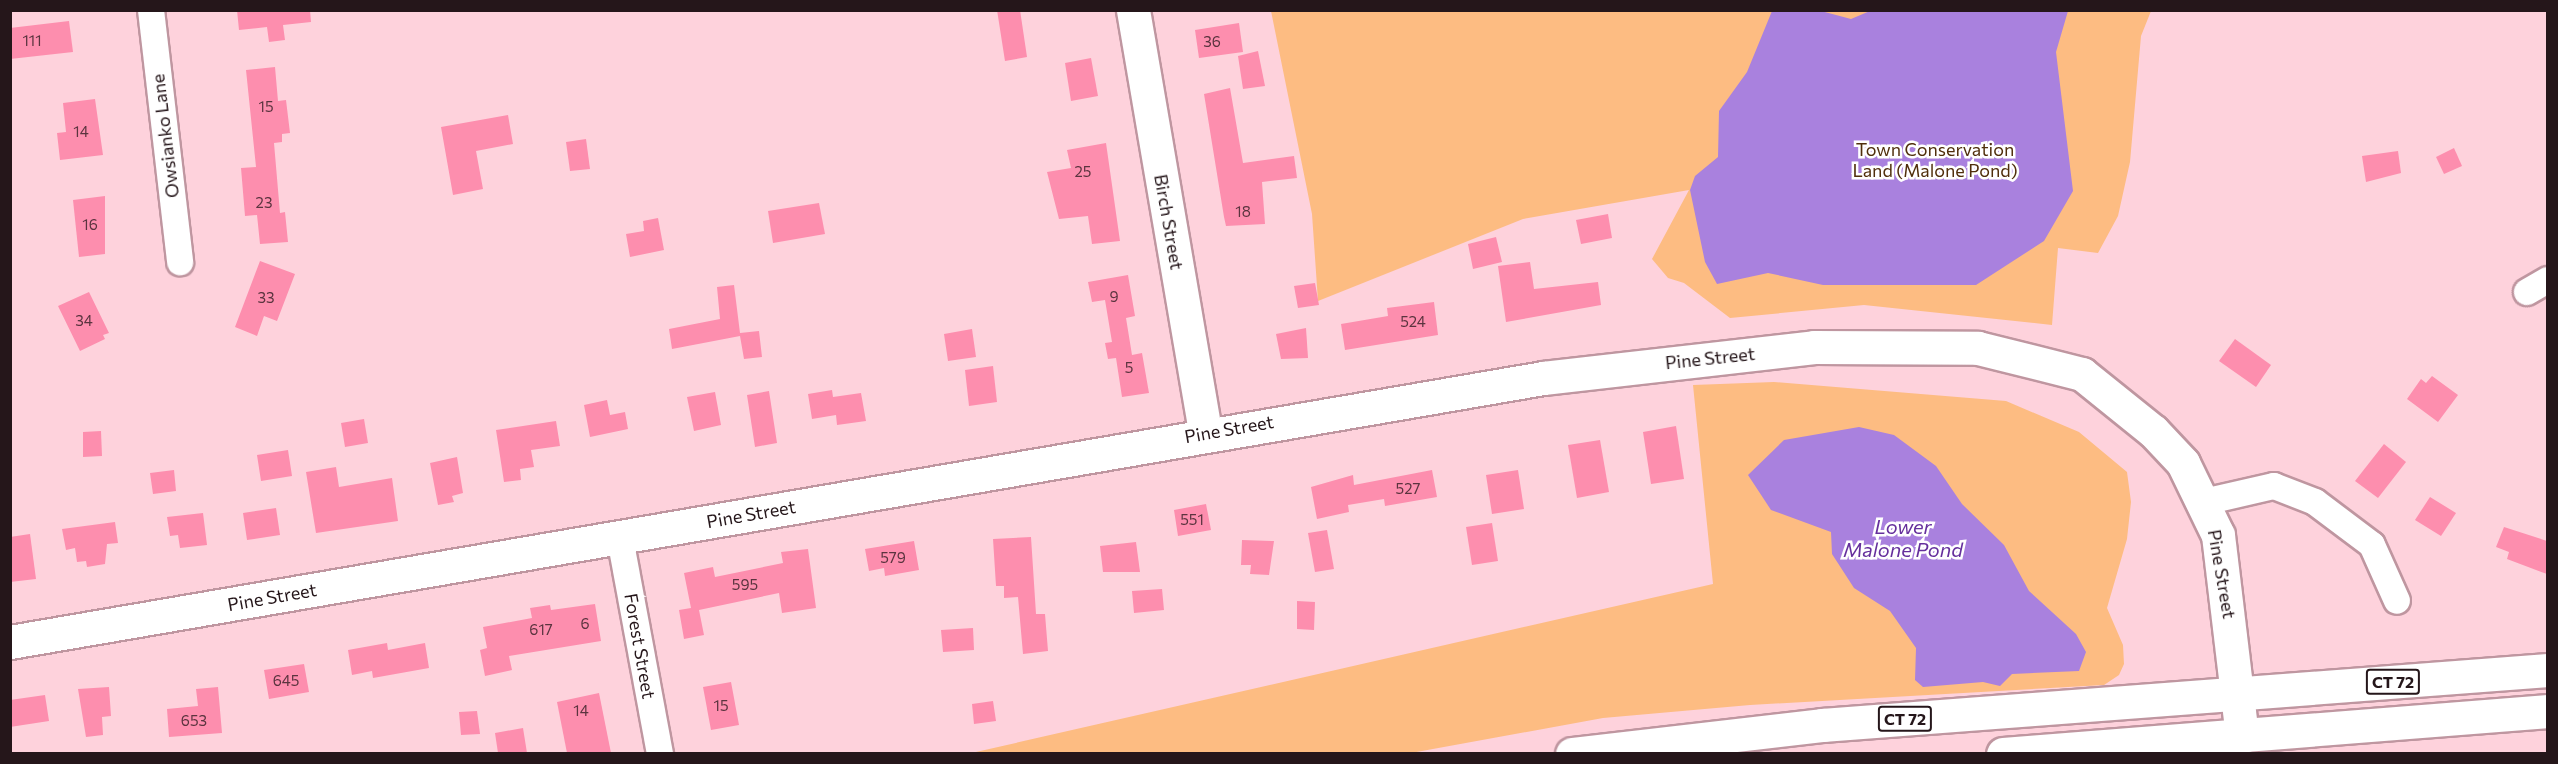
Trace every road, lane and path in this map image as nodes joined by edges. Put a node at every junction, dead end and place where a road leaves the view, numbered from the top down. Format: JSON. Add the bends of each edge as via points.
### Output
{"nodes":[{"id":1,"x":151,"y":10,"type":"edge"},
{"id":2,"x":1133,"y":10,"type":"edge"},
{"id":3,"x":180,"y":262,"type":"dead end"},
{"id":4,"x":1205,"y":433,"type":"junction"},
{"id":5,"x":2204,"y":502,"type":"junction"},
{"id":6,"x":620,"y":538,"type":"junction"},
{"id":7,"x":2397,"y":601,"type":"dead end"},
{"id":8,"x":10,"y":642,"type":"edge"},
{"id":9,"x":2547,"y":670,"type":"edge"},
{"id":10,"x":2239,"y":694,"type":"junction"},
{"id":11,"x":2547,"y":711,"type":"edge"},
{"id":12,"x":2243,"y":745,"type":"edge"},
{"id":13,"x":660,"y":753,"type":"edge"},
{"id":14,"x":1572,"y":753,"type":"edge"},
{"id":15,"x":2003,"y":753,"type":"edge"}],
"edges":[{"from":1,"to":3,"type":"street","name":"Owsianko Lane"},
{"from":2,"to":4,"type":"main road","name":"Birch Street"},
{"from":4,"to":5,"type":"main road","name":"Pine Street","via":[[1619,367],[1814,348],[1978,348],[2082,374],[2153,430],[2183,463]]},
{"from":4,"to":6,"type":"main road","name":"Pine Street"},
{"from":5,"to":7,"type":"street","via":[[2274,486],[2315,502],[2372,545]]},
{"from":5,"to":10,"type":"main road","name":"Pine Street","via":[[2218,535]]},
{"from":6,"to":8,"type":"main road","name":"Pine Street"},
{"from":6,"to":13,"type":"street","name":"Forest Street"},
{"from":9,"to":10,"type":"main road","number":"CT 72"},
{"from":10,"to":12,"type":"main road","name":"Pine Street"},
{"from":10,"to":14,"type":"main road","number":"CT 72","via":[[1822,725]]},
{"from":11,"to":12,"type":"main road","number":"CT 72"},
{"from":12,"to":15,"type":"main road","number":"CT 72"}]}
